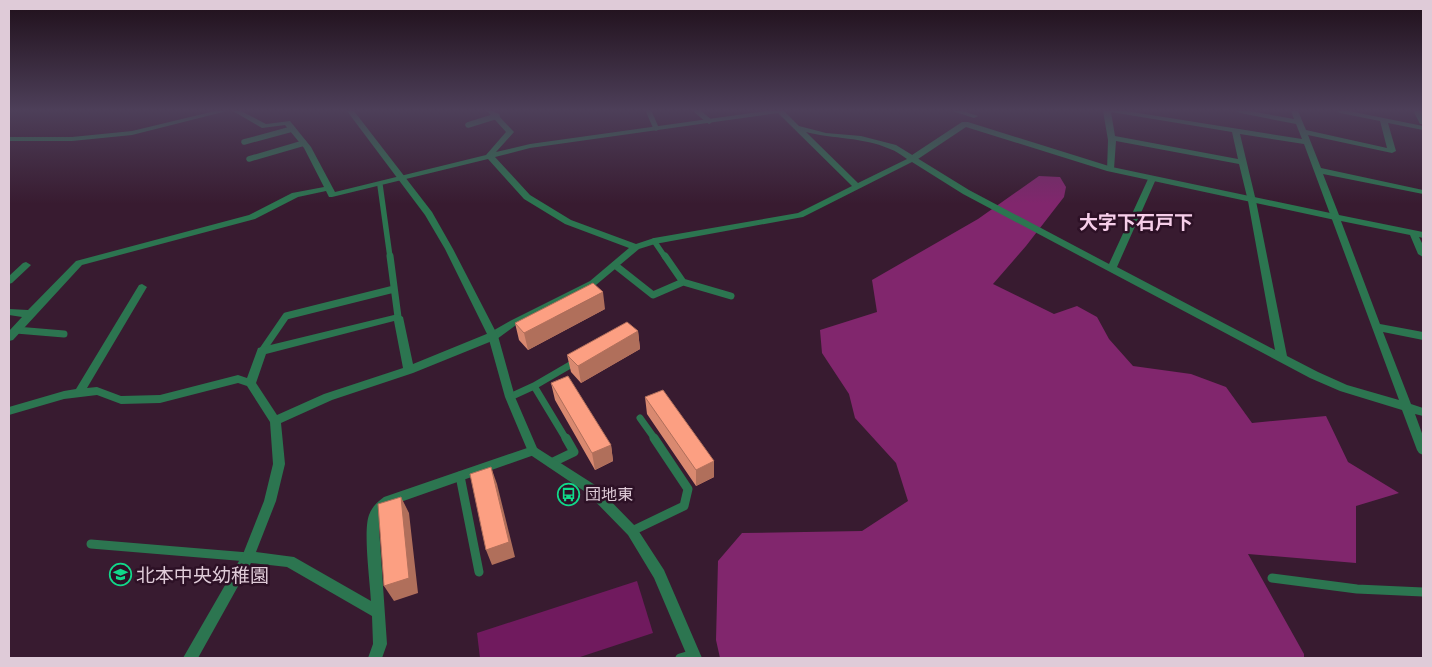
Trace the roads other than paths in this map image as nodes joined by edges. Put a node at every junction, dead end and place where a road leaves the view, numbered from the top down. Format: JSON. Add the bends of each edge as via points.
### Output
{"nodes":[{"id":1,"x":374,"y":142,"type":"edge"},
{"id":2,"x":501,"y":142,"type":"edge"},
{"id":3,"x":557,"y":142,"type":"edge"},
{"id":4,"x":812,"y":142,"type":"edge"},
{"id":5,"x":878,"y":142,"type":"edge"},
{"id":6,"x":938,"y":142,"type":"edge"},
{"id":7,"x":1023,"y":142,"type":"edge"},
{"id":8,"x":1113,"y":142,"type":"edge"},
{"id":9,"x":1135,"y":142,"type":"edge"},
{"id":10,"x":1238,"y":142,"type":"edge"},
{"id":11,"x":1306,"y":142,"type":"edge"},
{"id":12,"x":1353,"y":142,"type":"edge"},
{"id":13,"x":1390,"y":142,"type":"edge"},
{"id":14,"x":304,"y":144,"type":"joint"},
{"id":15,"x":489,"y":156,"type":"junction"},
{"id":16,"x":249,"y":159,"type":"dead end"},
{"id":17,"x":912,"y":159,"type":"junction"},
{"id":18,"x":1242,"y":162,"type":"junction"},
{"id":19,"x":1110,"y":169,"type":"junction"},
{"id":20,"x":1318,"y":170,"type":"junction"},
{"id":21,"x":402,"y":178,"type":"junction"},
{"id":22,"x":1152,"y":180,"type":"junction"},
{"id":23,"x":380,"y":185,"type":"junction"},
{"id":24,"x":857,"y":186,"type":"junction"},
{"id":25,"x":329,"y":188,"type":"junction"},
{"id":26,"x":1423,"y":192,"type":"edge"},
{"id":27,"x":1252,"y":201,"type":"junction"},
{"id":28,"x":1335,"y":217,"type":"junction"},
{"id":29,"x":1413,"y":233,"type":"junction"},
{"id":30,"x":1423,"y":235,"type":"edge"},
{"id":31,"x":654,"y":241,"type":"junction"},
{"id":32,"x":636,"y":247,"type":"junction"},
{"id":33,"x":1423,"y":254,"type":"edge"},
{"id":34,"x":26,"y":265,"type":"dead end"},
{"id":35,"x":615,"y":266,"type":"junction"},
{"id":36,"x":1112,"y":268,"type":"junction"},
{"id":37,"x":9,"y":281,"type":"edge"},
{"id":38,"x":683,"y":282,"type":"junction"},
{"id":39,"x":142,"y":287,"type":"dead end"},
{"id":40,"x":394,"y":290,"type":"junction"},
{"id":41,"x":731,"y":296,"type":"dead end"},
{"id":42,"x":9,"y":312,"type":"edge"},
{"id":43,"x":31,"y":314,"type":"junction"},
{"id":44,"x":398,"y":317,"type":"junction"},
{"id":45,"x":1376,"y":327,"type":"junction"},
{"id":46,"x":16,"y":330,"type":"junction"},
{"id":47,"x":64,"y":334,"type":"dead end"},
{"id":48,"x":493,"y":336,"type":"junction"},
{"id":49,"x":1423,"y":336,"type":"edge"},
{"id":50,"x":9,"y":337,"type":"edge"},
{"id":51,"x":262,"y":351,"type":"junction"},
{"id":52,"x":583,"y":358,"type":"edge"},
{"id":53,"x":1282,"y":358,"type":"junction"},
{"id":54,"x":409,"y":370,"type":"junction"},
{"id":55,"x":251,"y":383,"type":"junction"},
{"id":56,"x":534,"y":386,"type":"junction"},
{"id":57,"x":79,"y":394,"type":"junction"},
{"id":58,"x":510,"y":398,"type":"junction"},
{"id":59,"x":1408,"y":408,"type":"junction"},
{"id":60,"x":9,"y":411,"type":"edge"},
{"id":61,"x":1423,"y":412,"type":"edge"},
{"id":62,"x":640,"y":418,"type":"dead end"},
{"id":63,"x":276,"y":421,"type":"junction"},
{"id":64,"x":533,"y":450,"type":"junction"},
{"id":65,"x":1423,"y":450,"type":"edge"},
{"id":66,"x":551,"y":463,"type":"junction"},
{"id":67,"x":460,"y":476,"type":"junction"},
{"id":68,"x":632,"y":531,"type":"junction"},
{"id":69,"x":91,"y":544,"type":"dead end"},
{"id":70,"x":248,"y":557,"type":"junction"},
{"id":71,"x":479,"y":572,"type":"dead end"},
{"id":72,"x":1272,"y":578,"type":"dead end"},
{"id":73,"x":1423,"y":592,"type":"edge"},
{"id":74,"x":378,"y":612,"type":"junction"},
{"id":75,"x":694,"y":656,"type":"edge"},
{"id":76,"x":190,"y":658,"type":"edge"},
{"id":77,"x":375,"y":658,"type":"edge"},
{"id":78,"x":680,"y":658,"type":"edge"}],
"edges":[{"from":1,"to":21,"type":"street"},
{"from":2,"to":15,"type":"street"},
{"from":3,"to":15,"type":"street"},
{"from":4,"to":24,"type":"street"},
{"from":5,"to":17,"type":"street"},
{"from":6,"to":17,"type":"street"},
{"from":7,"to":19,"type":"street"},
{"from":8,"to":19,"type":"street"},
{"from":9,"to":18,"type":"street"},
{"from":10,"to":18,"type":"street"},
{"from":11,"to":20,"type":"street"},
{"from":12,"to":13,"type":"street","via":[[1392,150]]},
{"from":14,"to":16,"type":"lane"},
{"from":14,"to":25,"type":"street"},
{"from":15,"to":21,"type":"street"},
{"from":15,"to":32,"type":"street","via":[[527,197],[560,217]]},
{"from":17,"to":24,"type":"street"},
{"from":17,"to":36,"type":"street","via":[[966,192]]},
{"from":18,"to":27,"type":"street"},
{"from":19,"to":22,"type":"street"},
{"from":20,"to":26,"type":"street"},
{"from":20,"to":28,"type":"street"},
{"from":21,"to":23,"type":"street"},
{"from":21,"to":48,"type":"street","via":[[433,221]]},
{"from":22,"to":27,"type":"street"},
{"from":22,"to":36,"type":"street"},
{"from":23,"to":25,"type":"street","via":[[332,195]]},
{"from":23,"to":40,"type":"lane"},
{"from":24,"to":31,"type":"street","via":[[800,215]]},
{"from":25,"to":43,"type":"street","via":[[295,195],[252,217],[79,263]]},
{"from":27,"to":28,"type":"street"},
{"from":27,"to":53,"type":"street"},
{"from":28,"to":29,"type":"street"},
{"from":28,"to":45,"type":"street"},
{"from":29,"to":30,"type":"street"},
{"from":29,"to":33,"type":"street"},
{"from":31,"to":32,"type":"street"},
{"from":31,"to":38,"type":"lane"},
{"from":32,"to":35,"type":"street"},
{"from":34,"to":37,"type":"street"},
{"from":35,"to":38,"type":"lane","via":[[653,295]]},
{"from":35,"to":48,"type":"street","via":[[593,283]]},
{"from":36,"to":53,"type":"street"},
{"from":38,"to":41,"type":"lane"},
{"from":39,"to":57,"type":"street"},
{"from":40,"to":44,"type":"lane"},
{"from":40,"to":51,"type":"lane","via":[[286,316]]},
{"from":42,"to":43,"type":"street"},
{"from":43,"to":46,"type":"street"},
{"from":44,"to":51,"type":"street"},
{"from":44,"to":54,"type":"street"},
{"from":45,"to":49,"type":"street"},
{"from":45,"to":59,"type":"street"},
{"from":46,"to":47,"type":"lane"},
{"from":46,"to":50,"type":"street"},
{"from":48,"to":54,"type":"street"},
{"from":48,"to":58,"type":"street"},
{"from":51,"to":55,"type":"street"},
{"from":52,"to":56,"type":"lane"},
{"from":53,"to":59,"type":"street","via":[[1344,388]]},
{"from":54,"to":63,"type":"street","via":[[328,398]]},
{"from":55,"to":57,"type":"street","via":[[238,379],[160,399],[121,400],[97,391]]},
{"from":55,"to":63,"type":"street"},
{"from":56,"to":58,"type":"lane"},
{"from":56,"to":66,"type":"lane","via":[[574,452]]},
{"from":57,"to":60,"type":"street","via":[[64,395]]},
{"from":58,"to":64,"type":"street"},
{"from":59,"to":61,"type":"street"},
{"from":59,"to":65,"type":"street"},
{"from":62,"to":68,"type":"lane","via":[[688,489],[684,506]]},
{"from":63,"to":70,"type":"street","via":[[279,464],[270,501]]},
{"from":64,"to":66,"type":"street"},
{"from":64,"to":67,"type":"street"},
{"from":66,"to":68,"type":"street","via":[[590,489]]},
{"from":67,"to":71,"type":"lane"},
{"from":67,"to":74,"type":"street","via":[[388,501],[378,508],[373,528]]},
{"from":68,"to":75,"type":"street","via":[[659,574]]},
{"from":69,"to":70,"type":"lane"},
{"from":70,"to":74,"type":"street","via":[[289,561]]},
{"from":70,"to":76,"type":"street"},
{"from":72,"to":73,"type":"lane"},
{"from":74,"to":77,"type":"street","via":[[380,644]]},
{"from":75,"to":78,"type":"lane"}]}
